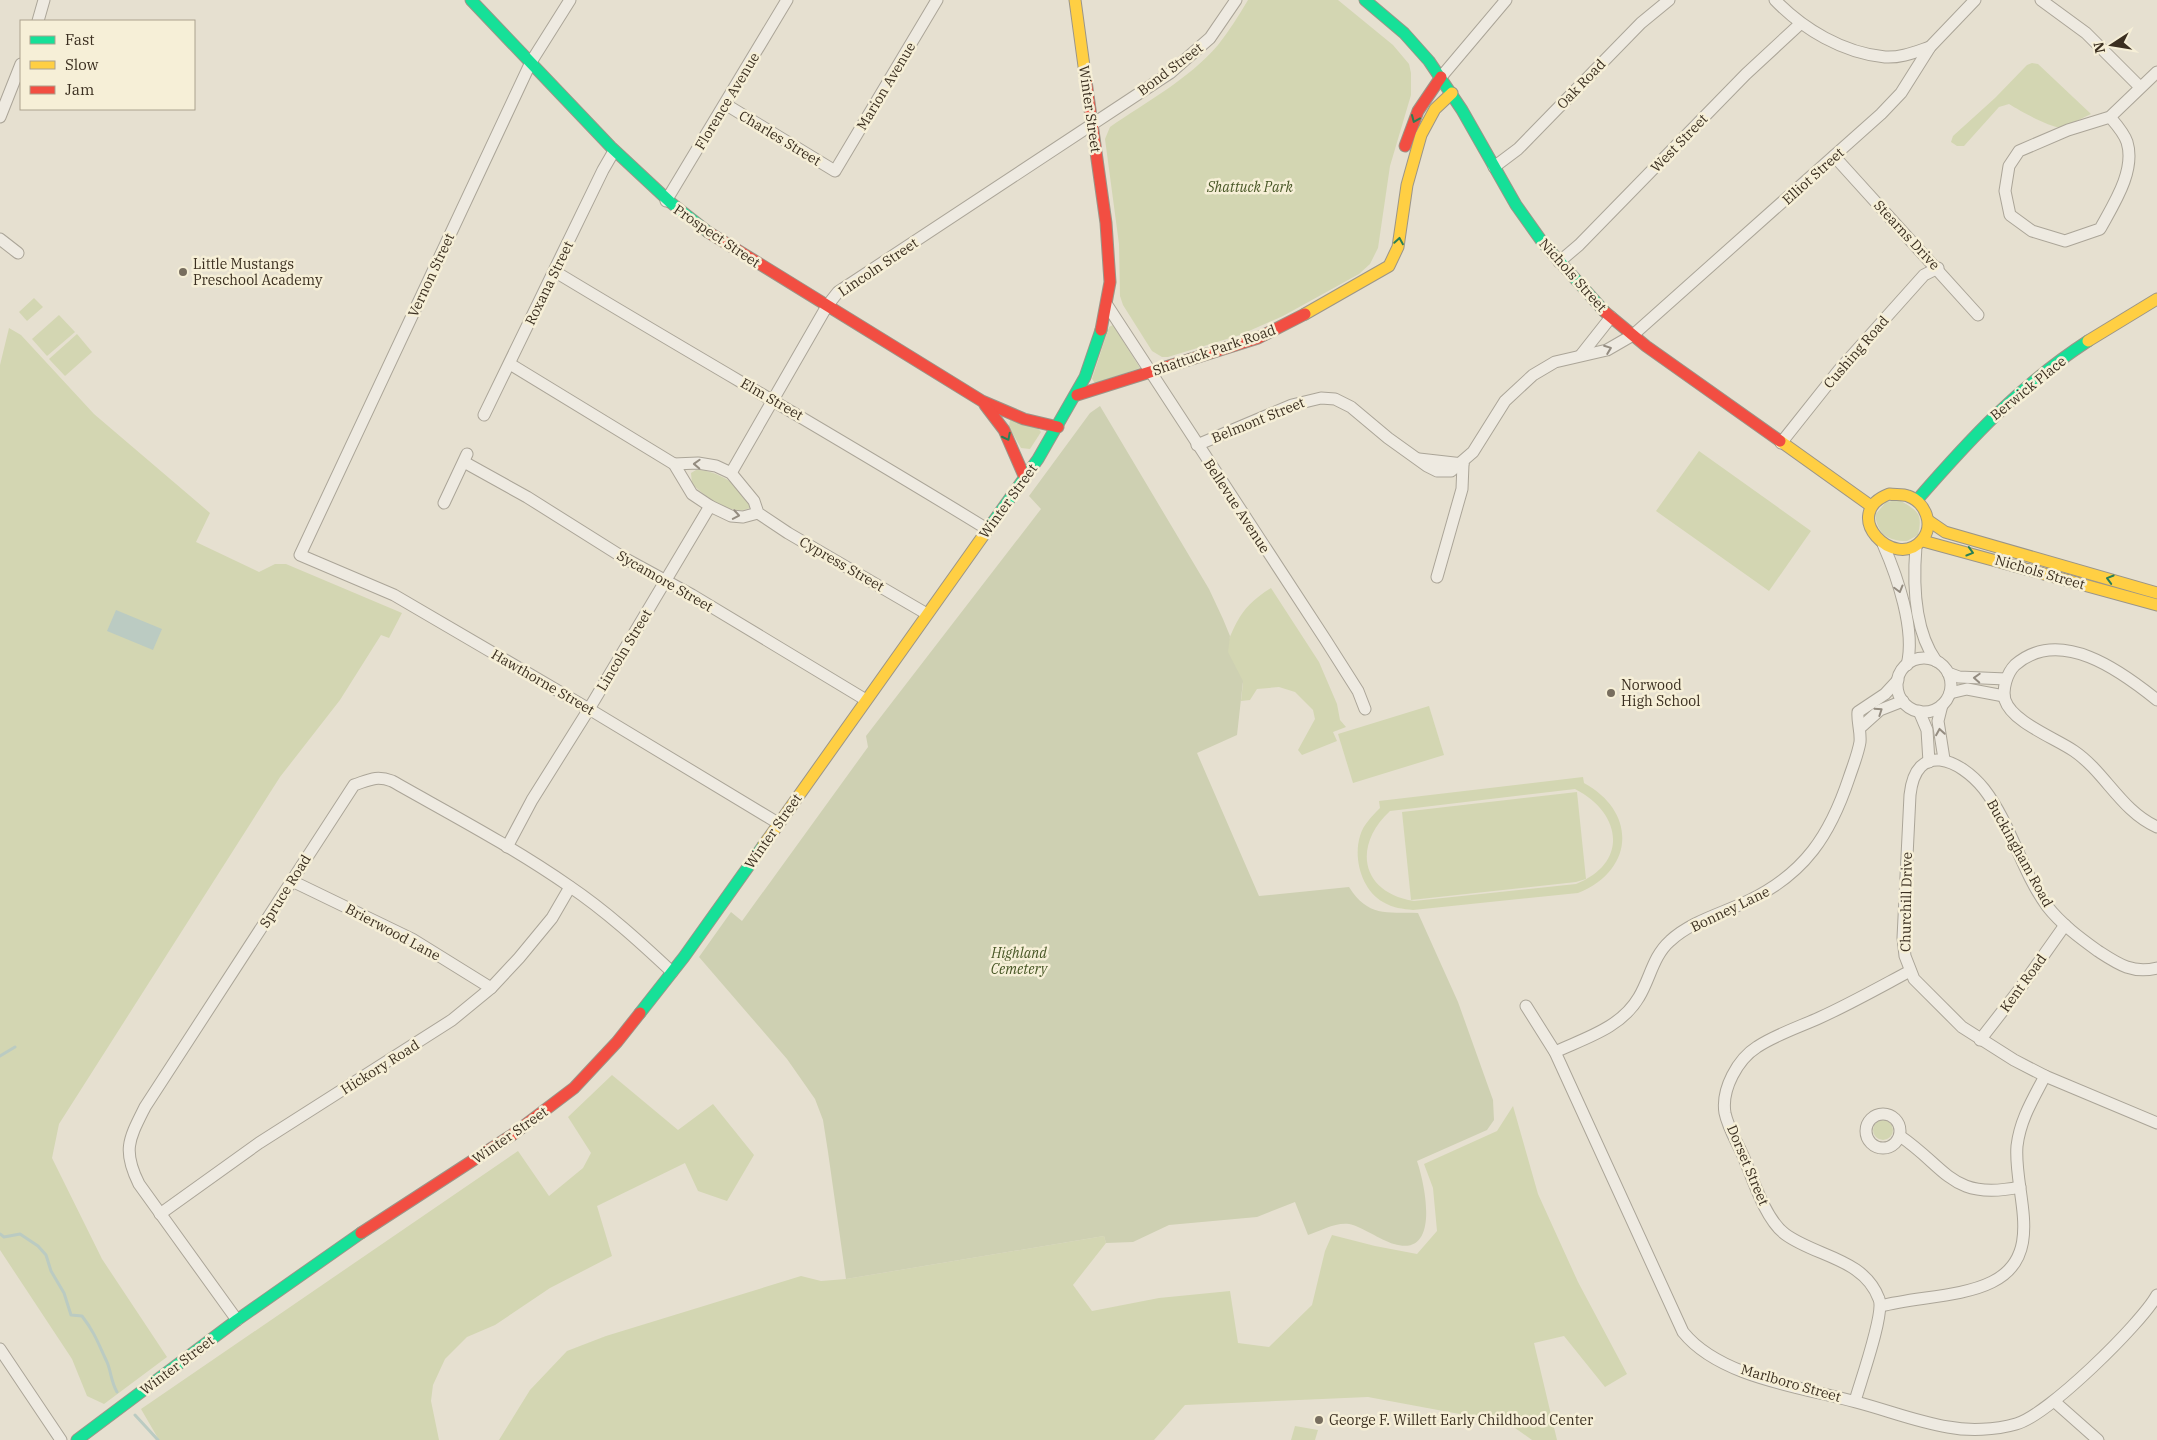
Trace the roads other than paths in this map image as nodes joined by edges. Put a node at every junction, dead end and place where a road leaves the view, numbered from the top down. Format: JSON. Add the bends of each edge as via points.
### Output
{"nodes":[{"id":1,"x":44,"y":0,"type":"edge"},
{"id":2,"x":471,"y":0,"type":"edge"},
{"id":3,"x":570,"y":0,"type":"edge"},
{"id":4,"x":787,"y":0,"type":"edge"},
{"id":5,"x":937,"y":0,"type":"edge"},
{"id":6,"x":1074,"y":0,"type":"edge"},
{"id":7,"x":1236,"y":0,"type":"edge"},
{"id":8,"x":1365,"y":0,"type":"edge"},
{"id":9,"x":1506,"y":0,"type":"edge"},
{"id":10,"x":1669,"y":0,"type":"edge"},
{"id":11,"x":1774,"y":0,"type":"edge"},
{"id":12,"x":1976,"y":0,"type":"edge"},
{"id":13,"x":2041,"y":0,"type":"edge"},
{"id":14,"x":38,"y":20,"type":"edge"},
{"id":15,"x":1800,"y":24,"type":"junction"},
{"id":16,"x":1930,"y":47,"type":"junction"},
{"id":17,"x":532,"y":62,"type":"junction"},
{"id":18,"x":20,"y":67,"type":"edge"},
{"id":19,"x":2157,"y":72,"type":"edge"},
{"id":20,"x":1441,"y":77,"type":"junction"},
{"id":21,"x":2139,"y":86,"type":"junction"},
{"id":22,"x":1452,"y":93,"type":"junction"},
{"id":23,"x":725,"y":104,"type":"junction"},
{"id":24,"x":0,"y":117,"type":"edge"},
{"id":25,"x":2110,"y":117,"type":"junction"},
{"id":26,"x":1092,"y":125,"type":"junction"},
{"id":27,"x":614,"y":151,"type":"junction"},
{"id":28,"x":1834,"y":156,"type":"junction"},
{"id":29,"x":1494,"y":167,"type":"junction"},
{"id":30,"x":835,"y":171,"type":"joint"},
{"id":31,"x":666,"y":202,"type":"junction"},
{"id":32,"x":1398,"y":212,"type":"junction"},
{"id":33,"x":0,"y":239,"type":"edge"},
{"id":34,"x":18,"y":253,"type":"dead end"},
{"id":35,"x":1559,"y":262,"type":"junction"},
{"id":36,"x":1938,"y":268,"type":"junction"},
{"id":37,"x":554,"y":271,"type":"junction"},
{"id":38,"x":2157,"y":299,"type":"edge"},
{"id":39,"x":1107,"y":305,"type":"junction"},
{"id":40,"x":827,"y":306,"type":"junction"},
{"id":41,"x":1978,"y":315,"type":"dead end"},
{"id":42,"x":1610,"y":317,"type":"junction"},
{"id":43,"x":1633,"y":335,"type":"junction"},
{"id":44,"x":1581,"y":355,"type":"junction"},
{"id":45,"x":510,"y":364,"type":"junction"},
{"id":46,"x":1150,"y":372,"type":"junction"},
{"id":47,"x":1077,"y":395,"type":"junction"},
{"id":48,"x":773,"y":399,"type":"junction"},
{"id":49,"x":982,"y":401,"type":"junction"},
{"id":50,"x":484,"y":415,"type":"dead end"},
{"id":51,"x":1058,"y":427,"type":"junction"},
{"id":52,"x":1781,"y":443,"type":"junction"},
{"id":53,"x":1197,"y":445,"type":"junction"},
{"id":54,"x":674,"y":464,"type":"junction"},
{"id":55,"x":1462,"y":464,"type":"junction"},
{"id":56,"x":731,"y":473,"type":"junction"},
{"id":57,"x":1025,"y":478,"type":"junction"},
{"id":58,"x":1917,"y":500,"type":"junction"},
{"id":59,"x":444,"y":503,"type":"dead end"},
{"id":60,"x":710,"y":506,"type":"junction"},
{"id":61,"x":1871,"y":506,"type":"junction"},
{"id":62,"x":758,"y":513,"type":"junction"},
{"id":63,"x":1929,"y":521,"type":"junction"},
{"id":64,"x":987,"y":529,"type":"junction"},
{"id":65,"x":1883,"y":544,"type":"junction"},
{"id":66,"x":1919,"y":544,"type":"junction"},
{"id":67,"x":300,"y":555,"type":"joint"},
{"id":68,"x":1437,"y":577,"type":"dead end"},
{"id":69,"x":665,"y":582,"type":"junction"},
{"id":70,"x":2136,"y":587,"type":"junction"},
{"id":71,"x":2157,"y":593,"type":"edge"},
{"id":72,"x":2132,"y":598,"type":"junction"},
{"id":73,"x":2157,"y":605,"type":"edge"},
{"id":74,"x":927,"y":614,"type":"junction"},
{"id":75,"x":1936,"y":661,"type":"junction"},
{"id":76,"x":1907,"y":665,"type":"junction"},
{"id":77,"x":1948,"y":673,"type":"junction"},
{"id":78,"x":2006,"y":679,"type":"junction"},
{"id":79,"x":1898,"y":680,"type":"junction"},
{"id":80,"x":1950,"y":693,"type":"junction"},
{"id":81,"x":2004,"y":696,"type":"junction"},
{"id":82,"x":866,"y":700,"type":"junction"},
{"id":83,"x":2157,"y":700,"type":"edge"},
{"id":84,"x":1903,"y":701,"type":"junction"},
{"id":85,"x":1942,"y":705,"type":"junction"},
{"id":86,"x":589,"y":709,"type":"junction"},
{"id":87,"x":1366,"y":709,"type":"dead end"},
{"id":88,"x":1919,"y":711,"type":"junction"},
{"id":89,"x":1860,"y":728,"type":"junction"},
{"id":90,"x":1937,"y":760,"type":"junction"},
{"id":91,"x":778,"y":824,"type":"junction"},
{"id":92,"x":2157,"y":827,"type":"edge"},
{"id":93,"x":507,"y":847,"type":"junction"},
{"id":94,"x":292,"y":881,"type":"junction"},
{"id":95,"x":570,"y":887,"type":"junction"},
{"id":96,"x":2065,"y":925,"type":"junction"},
{"id":97,"x":2157,"y":968,"type":"edge"},
{"id":98,"x":1910,"y":971,"type":"junction"},
{"id":99,"x":672,"y":972,"type":"junction"},
{"id":100,"x":491,"y":988,"type":"junction"},
{"id":101,"x":1526,"y":1006,"type":"dead end"},
{"id":102,"x":1980,"y":1040,"type":"junction"},
{"id":103,"x":1555,"y":1052,"type":"junction"},
{"id":104,"x":2045,"y":1076,"type":"junction"},
{"id":105,"x":2157,"y":1123,"type":"edge"},
{"id":106,"x":1900,"y":1136,"type":"dead end"},
{"id":107,"x":2020,"y":1187,"type":"junction"},
{"id":108,"x":160,"y":1214,"type":"junction"},
{"id":109,"x":2157,"y":1295,"type":"edge"},
{"id":110,"x":1881,"y":1306,"type":"junction"},
{"id":111,"x":237,"y":1320,"type":"junction"},
{"id":112,"x":0,"y":1349,"type":"edge"},
{"id":113,"x":1855,"y":1401,"type":"junction"},
{"id":114,"x":2055,"y":1402,"type":"junction"},
{"id":115,"x":61,"y":1440,"type":"edge"},
{"id":116,"x":77,"y":1440,"type":"edge"},
{"id":117,"x":2098,"y":1440,"type":"edge"}],
"edges":[{"from":1,"to":14,"type":"street"},
{"from":2,"to":17,"type":"street","name":"Prospect Street"},
{"from":3,"to":17,"type":"street","name":"Vernon Street"},
{"from":4,"to":23,"type":"street","name":"Florence Avenue"},
{"from":5,"to":30,"type":"street","name":"Marion Avenue"},
{"from":6,"to":26,"type":"street","name":"Winter Street"},
{"from":7,"to":26,"type":"street","name":"Bond Street","via":[[1210,38],[1196,52]]},
{"from":8,"to":20,"type":"street","name":"Nichols Street","via":[[1404,34]]},
{"from":9,"to":20,"type":"street"},
{"from":10,"to":29,"type":"street","name":"Oak Road","via":[[1635,28],[1518,149]]},
{"from":11,"to":15,"type":"street"},
{"from":12,"to":16,"type":"street","name":"Elliot Street"},
{"from":13,"to":21,"type":"street","via":[[2086,33]]},
{"from":15,"to":16,"type":"street","via":[[1846,47],[1886,57],[1903,56]]},
{"from":15,"to":35,"type":"street","name":"West Street"},
{"from":16,"to":28,"type":"street","name":"Elliot Street","via":[[1901,93]]},
{"from":17,"to":27,"type":"street","name":"Prospect Street"},
{"from":17,"to":67,"type":"street","name":"Vernon Street"},
{"from":18,"to":24,"type":"street"},
{"from":19,"to":21,"type":"street"},
{"from":20,"to":22,"type":"street","name":"Nichols Street"},
{"from":20,"to":32,"type":"street","name":"Shattuck Park Road","one_way":true,"via":[[1418,111],[1402,159]]},
{"from":21,"to":25,"type":"street"},
{"from":22,"to":29,"type":"street","name":"Nichols Street"},
{"from":22,"to":32,"type":"street","name":"Shattuck Park Road","via":[[1435,109],[1421,135]]},
{"from":23,"to":30,"type":"street","name":"Charles Street"},
{"from":23,"to":31,"type":"street","name":"Florence Avenue"},
{"from":25,"to":25,"type":"street","via":[[2019,150],[2009,166],[2005,191],[2010,215],[2032,231],[2065,241],[2100,229],[2129,164],[2127,143]]},
{"from":26,"to":39,"type":"street","name":"Winter Street","via":[[1108,244],[1110,275]]},
{"from":26,"to":40,"type":"street","name":"Lincoln Street","via":[[844,287]]},
{"from":27,"to":31,"type":"street","name":"Prospect Street"},
{"from":27,"to":37,"type":"street","name":"Roxana Street"},
{"from":28,"to":36,"type":"street","name":"Stearns Drive"},
{"from":28,"to":43,"type":"street","name":"Elliot Street"},
{"from":29,"to":35,"type":"street","name":"Nichols Street","via":[[1516,206]]},
{"from":31,"to":40,"type":"street","name":"Prospect Street","via":[[701,228]]},
{"from":32,"to":46,"type":"street","name":"Shattuck Park Road","via":[[1387,251],[1372,278],[1258,338]]},
{"from":33,"to":34,"type":"street"},
{"from":35,"to":42,"type":"street","name":"Nichols Street"},
{"from":36,"to":41,"type":"street","name":"Stearns Drive"},
{"from":36,"to":52,"type":"street","name":"Cushing Road","via":[[1924,275],[1839,370]]},
{"from":37,"to":45,"type":"street","name":"Roxana Street"},
{"from":37,"to":48,"type":"street","name":"Elm Street"},
{"from":38,"to":58,"type":"street","name":"Berwick Place","via":[[2068,355],[2016,394]]},
{"from":39,"to":46,"type":"street","name":"Bellevue Avenue"},
{"from":39,"to":47,"type":"street","name":"Winter Street","via":[[1093,359]]},
{"from":40,"to":48,"type":"street","name":"Lincoln Street"},
{"from":40,"to":49,"type":"street","name":"Prospect Street"},
{"from":42,"to":43,"type":"street","name":"Nichols Street"},
{"from":42,"to":44,"type":"street"},
{"from":44,"to":43,"type":"street","name":"Elliot Street","one_way":true,"via":[[1607,350]]},
{"from":43,"to":52,"type":"street","name":"Nichols Street"},
{"from":44,"to":55,"type":"street","name":"Elliot Street","via":[[1544,368],[1523,384],[1505,401]]},
{"from":45,"to":50,"type":"street","name":"Roxana Street"},
{"from":45,"to":54,"type":"street"},
{"from":46,"to":47,"type":"street","name":"Shattuck Park Road"},
{"from":46,"to":53,"type":"street","name":"Bellevue Avenue"},
{"from":47,"to":51,"type":"street","name":"Winter Street"},
{"from":48,"to":56,"type":"street","name":"Lincoln Street"},
{"from":48,"to":64,"type":"street","name":"Elm Street"},
{"from":49,"to":51,"type":"street","name":"Prospect Street"},
{"from":49,"to":57,"type":"street","name":"Prospect Street","one_way":true,"via":[[1001,424]]},
{"from":51,"to":57,"type":"street","name":"Winter Street"},
{"from":52,"to":61,"type":"street","name":"Nichols Street"},
{"from":53,"to":55,"type":"street","name":"Belmont Street","via":[[1292,404],[1335,399],[1352,407],[1419,460]]},
{"from":53,"to":87,"type":"street","name":"Bellevue Avenue","via":[[1325,639]]},
{"from":56,"to":54,"type":"street","one_way":true,"via":[[698,463]]},
{"from":54,"to":60,"type":"street","via":[[692,494]]},
{"from":55,"to":68,"type":"street","via":[[1462,489]]},
{"from":56,"to":62,"type":"street","name":"Cypress Street","via":[[754,501]]},
{"from":57,"to":64,"type":"street","name":"Winter Street"},
{"from":58,"to":61,"type":"street","via":[[1904,494],[1888,494]]},
{"from":58,"to":63,"type":"street"},
{"from":59,"to":69,"type":"street","name":"Sycamore Street","via":[[466,458]]},
{"from":60,"to":62,"type":"street","one_way":true,"via":[[731,516]]},
{"from":60,"to":69,"type":"street","name":"Lincoln Street"},
{"from":61,"to":65,"type":"street","via":[[1870,527]]},
{"from":62,"to":74,"type":"street","name":"Cypress Street"},
{"from":63,"to":66,"type":"street","via":[[1928,533]]},
{"from":70,"to":63,"type":"street","name":"Nichols Street","one_way":true,"via":[[1945,532]]},
{"from":64,"to":74,"type":"street","name":"Winter Street"},
{"from":65,"to":66,"type":"street","via":[[1898,549]]},
{"from":65,"to":76,"type":"street","one_way":true,"via":[[1905,614],[1910,651]]},
{"from":66,"to":72,"type":"street","name":"Nichols Street","one_way":true,"via":[[1943,545]]},
{"from":66,"to":75,"type":"street","via":[[1916,584],[1921,626]]},
{"from":67,"to":86,"type":"street","name":"Hawthorne Street","via":[[394,595]]},
{"from":69,"to":82,"type":"street","name":"Sycamore Street"},
{"from":69,"to":86,"type":"street","name":"Lincoln Street"},
{"from":70,"to":71,"type":"street","name":"Nichols Street"},
{"from":70,"to":72,"type":"street"},
{"from":72,"to":73,"type":"street","name":"Nichols Street"},
{"from":74,"to":82,"type":"street","name":"Winter Street"},
{"from":75,"to":76,"type":"street","via":[[1921,659]]},
{"from":75,"to":77,"type":"street"},
{"from":76,"to":79,"type":"street"},
{"from":78,"to":77,"type":"street","one_way":true,"via":[[1959,677]]},
{"from":77,"to":80,"type":"street"},
{"from":78,"to":81,"type":"street"},
{"from":78,"to":83,"type":"street","via":[[2014,667],[2028,656],[2044,651],[2064,651],[2115,669]]},
{"from":79,"to":84,"type":"street","via":[[1898,691]]},
{"from":79,"to":89,"type":"street","name":"Bonney Lane","via":[[1858,712]]},
{"from":80,"to":81,"type":"street","via":[[1967,689]]},
{"from":80,"to":85,"type":"street"},
{"from":81,"to":92,"type":"street","via":[[2008,707],[2019,718],[2075,751],[2136,814]]},
{"from":82,"to":91,"type":"street","name":"Winter Street"},
{"from":84,"to":88,"type":"street"},
{"from":89,"to":84,"type":"street","one_way":true,"via":[[1880,710]]},
{"from":85,"to":88,"type":"street","via":[[1931,711]]},
{"from":90,"to":85,"type":"street","one_way":true,"via":[[1938,720]]},
{"from":86,"to":91,"type":"street","name":"Hawthorne Street"},
{"from":86,"to":93,"type":"street","name":"Lincoln Street","via":[[532,800]]},
{"from":88,"to":90,"type":"street"},
{"from":89,"to":103,"type":"street","name":"Bonney Lane","via":[[1859,746],[1840,803],[1821,841],[1801,866],[1780,884],[1670,941],[1662,950],[1639,997],[1619,1022]]},
{"from":90,"to":96,"type":"street","name":"Buckingham Road","via":[[1963,768],[1983,789],[1997,809],[2039,894]]},
{"from":90,"to":98,"type":"street","name":"Churchill Drive","via":[[1915,774],[1910,795],[1903,938],[1904,956]]},
{"from":91,"to":99,"type":"street","name":"Winter Street"},
{"from":93,"to":94,"type":"street","name":"Spruce Road","via":[[392,781],[371,778],[354,785]]},
{"from":93,"to":95,"type":"street","name":"Spruce Road"},
{"from":94,"to":100,"type":"street","name":"Brierwood Lane","via":[[412,938]]},
{"from":94,"to":108,"type":"street","name":"Spruce Road","via":[[145,1107],[129,1138],[130,1167]]},
{"from":95,"to":99,"type":"street","name":"Spruce Road"},
{"from":95,"to":100,"type":"street","name":"Hickory Road","via":[[552,918]]},
{"from":96,"to":97,"type":"street","name":"Buckingham Road","via":[[2119,965],[2131,970]]},
{"from":96,"to":102,"type":"street","name":"Kent Road"},
{"from":98,"to":102,"type":"street","name":"Churchill Drive","via":[[1938,1005]]},
{"from":98,"to":110,"type":"street","name":"Dorset Street","via":[[1756,1047],[1736,1068],[1726,1093],[1725,1112],[1774,1223],[1797,1242],[1862,1273],[1874,1287]]},
{"from":99,"to":111,"type":"street","name":"Winter Street","via":[[617,1042],[574,1088],[542,1114],[331,1253]]},
{"from":100,"to":108,"type":"street","name":"Hickory Road","via":[[452,1020],[259,1143]]},
{"from":101,"to":103,"type":"street","name":"Marlboro Street"},
{"from":102,"to":104,"type":"street","name":"Churchill Drive"},
{"from":103,"to":113,"type":"street","name":"Marlboro Street","via":[[1683,1332],[1695,1346],[1750,1374]]},
{"from":104,"to":105,"type":"street","name":"Churchill Drive"},
{"from":104,"to":107,"type":"street","via":[[2019,1133],[2016,1162]]},
{"from":106,"to":107,"type":"street","via":[[1962,1187],[1987,1192]]},
{"from":107,"to":110,"type":"street","via":[[2025,1227],[2020,1253],[2003,1276],[1967,1291]]},
{"from":108,"to":111,"type":"street","name":"Spruce Road"},
{"from":109,"to":114,"type":"street","name":"Marlboro Street","via":[[2146,1312]]},
{"from":110,"to":113,"type":"street"},
{"from":111,"to":116,"type":"street","name":"Winter Street"},
{"from":112,"to":115,"type":"street"},
{"from":113,"to":114,"type":"street","name":"Marlboro Street","via":[[1948,1428],[1969,1429],[2017,1424]]},
{"from":114,"to":117,"type":"street"}]}
